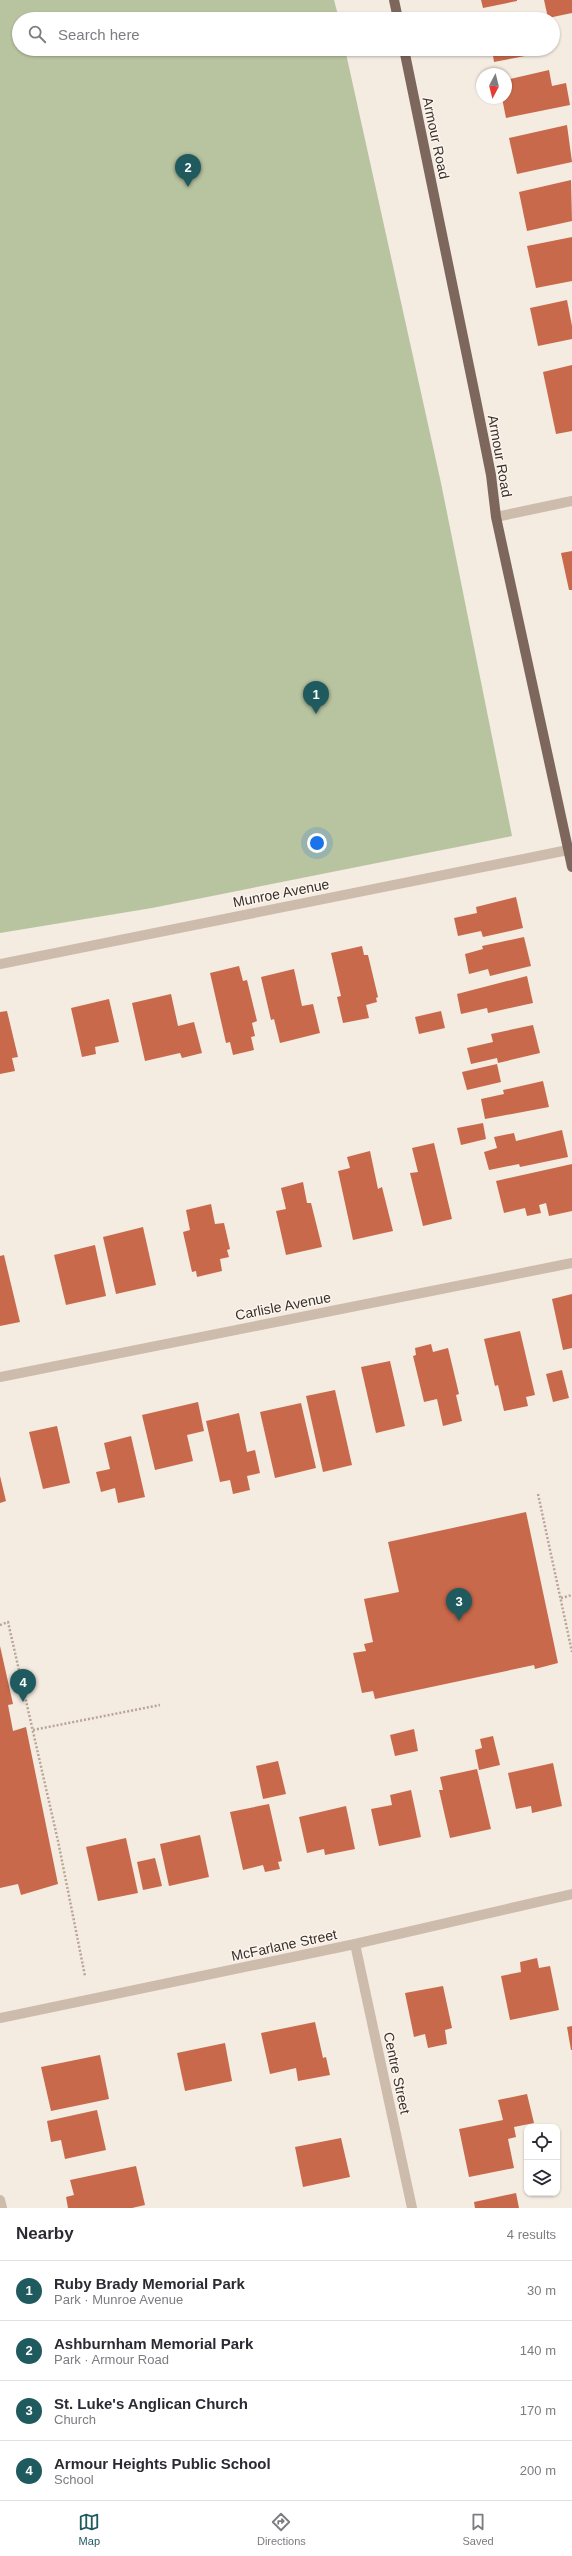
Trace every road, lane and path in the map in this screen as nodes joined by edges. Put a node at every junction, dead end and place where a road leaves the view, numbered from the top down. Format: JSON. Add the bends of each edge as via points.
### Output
{"nodes":[{"id":1,"x":394,"y":0,"type":"edge"},
{"id":2,"x":397,"y":12,"type":"edge"},
{"id":3,"x":405,"y":56,"type":"edge"},
{"id":4,"x":572,"y":501,"type":"edge"},
{"id":5,"x":496,"y":517,"type":"junction"},
{"id":6,"x":568,"y":850,"type":"junction"},
{"id":7,"x":572,"y":867,"type":"edge"},
{"id":8,"x":0,"y":964,"type":"edge"},
{"id":9,"x":572,"y":1262,"type":"edge"},
{"id":10,"x":0,"y":1377,"type":"edge"},
{"id":11,"x":538,"y":1494,"type":"dead end"},
{"id":12,"x":572,"y":1595,"type":"edge"},
{"id":13,"x":561,"y":1598,"type":"junction"},
{"id":14,"x":0,"y":1625,"type":"edge"},
{"id":15,"x":572,"y":1652,"type":"edge"},
{"id":16,"x":160,"y":1705,"type":"dead end"},
{"id":17,"x":33,"y":1730,"type":"junction"},
{"id":18,"x":572,"y":1894,"type":"edge"},
{"id":19,"x":355,"y":1944,"type":"junction"},
{"id":20,"x":85,"y":1976,"type":"dead end"},
{"id":21,"x":0,"y":2018,"type":"edge"},
{"id":22,"x":0,"y":2200,"type":"edge"},
{"id":23,"x":2,"y":2208,"type":"edge"},
{"id":24,"x":412,"y":2208,"type":"edge"}],
"edges":[{"from":1,"to":2,"type":"main road"},
{"from":3,"to":5,"type":"main road","name":"Armour Road","via":[[491,475]]},
{"from":4,"to":5,"type":"street"},
{"from":5,"to":6,"type":"main road","name":"Armour Road"},
{"from":6,"to":7,"type":"main road","name":"Armour Road"},
{"from":6,"to":8,"type":"street","name":"Munroe Avenue"},
{"from":9,"to":10,"type":"street","name":"Carlisle Avenue"},
{"from":11,"to":13,"type":"path"},
{"from":12,"to":13,"type":"path"},
{"from":13,"to":15,"type":"path"},
{"from":14,"to":17,"type":"path","via":[[8,1622]]},
{"from":16,"to":17,"type":"path"},
{"from":17,"to":20,"type":"path"},
{"from":18,"to":19,"type":"street","name":"McFarlane Street"},
{"from":19,"to":21,"type":"street","name":"McFarlane Street"},
{"from":19,"to":24,"type":"street","name":"Centre Street"},
{"from":22,"to":23,"type":"street"}]}
